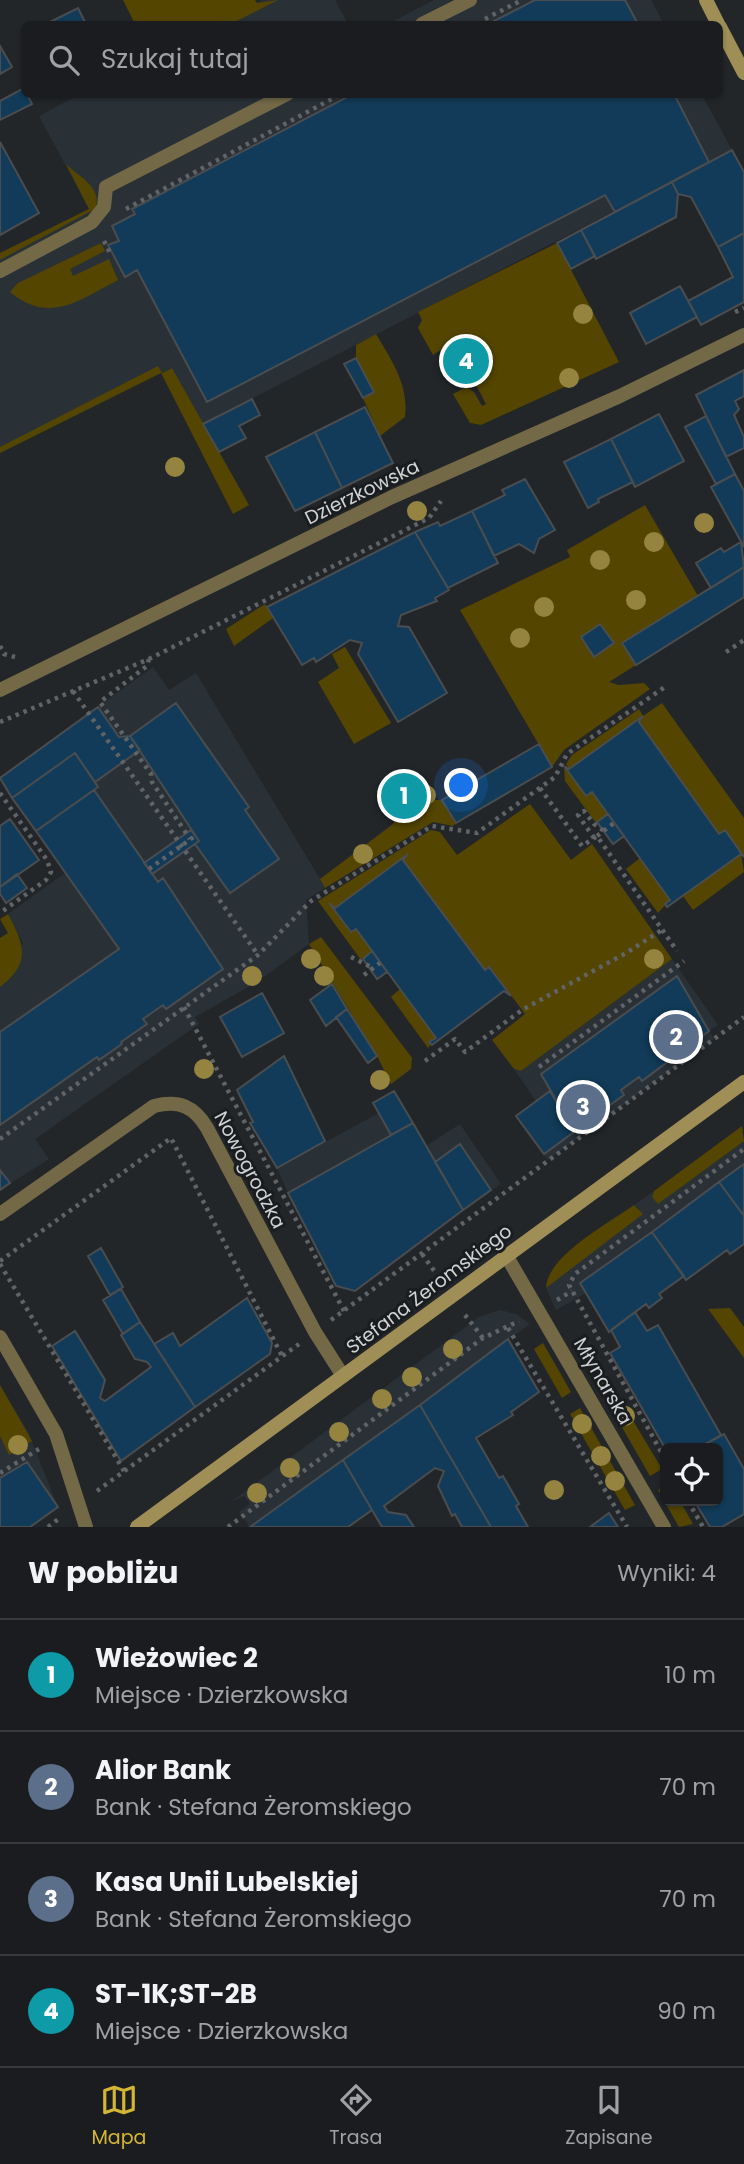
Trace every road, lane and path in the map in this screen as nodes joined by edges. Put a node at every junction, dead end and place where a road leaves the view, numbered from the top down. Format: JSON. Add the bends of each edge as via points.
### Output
{"nodes":[{"id":1,"x":470,"y":0,"type":"edge"},
{"id":2,"x":522,"y":0,"type":"edge"},
{"id":3,"x":706,"y":0,"type":"edge"},
{"id":4,"x":428,"y":21,"type":"edge"},
{"id":5,"x":481,"y":21,"type":"edge"},
{"id":6,"x":716,"y":21,"type":"edge"},
{"id":7,"x":723,"y":34,"type":"edge"},
{"id":8,"x":744,"y":73,"type":"edge"},
{"id":9,"x":279,"y":98,"type":"edge"},
{"id":10,"x":334,"y":98,"type":"edge"},
{"id":11,"x":124,"y":210,"type":"dead end"},
{"id":12,"x":102,"y":237,"type":"dead end"},
{"id":13,"x":110,"y":253,"type":"dead end"},
{"id":14,"x":0,"y":271,"type":"edge"},
{"id":15,"x":744,"y":335,"type":"edge"},
{"id":16,"x":453,"y":496,"type":"dead end"},
{"id":17,"x":744,"y":640,"type":"edge"},
{"id":18,"x":726,"y":652,"type":"dead end"},
{"id":19,"x":149,"y":659,"type":"junction"},
{"id":20,"x":664,"y":687,"type":"dead end"},
{"id":21,"x":0,"y":690,"type":"edge"},
{"id":22,"x":73,"y":691,"type":"junction"},
{"id":23,"x":0,"y":722,"type":"edge"},
{"id":24,"x":540,"y":788,"type":"junction"},
{"id":25,"x":0,"y":793,"type":"edge"},
{"id":26,"x":614,"y":823,"type":"dead end"},
{"id":27,"x":604,"y":831,"type":"junction"},
{"id":28,"x":595,"y":837,"type":"junction"},
{"id":29,"x":181,"y":846,"type":"junction"},
{"id":30,"x":149,"y":869,"type":"dead end"},
{"id":31,"x":0,"y":913,"type":"edge"},
{"id":32,"x":662,"y":930,"type":"junction"},
{"id":33,"x":677,"y":951,"type":"dead end"},
{"id":34,"x":258,"y":955,"type":"junction"},
{"id":35,"x":351,"y":957,"type":"dead end"},
{"id":36,"x":684,"y":961,"type":"dead end"},
{"id":37,"x":380,"y":962,"type":"dead end"},
{"id":38,"x":373,"y":968,"type":"junction"},
{"id":39,"x":364,"y":975,"type":"dead end"},
{"id":40,"x":184,"y":1007,"type":"junction"},
{"id":41,"x":744,"y":1017,"type":"edge"},
{"id":42,"x":110,"y":1052,"type":"dead end"},
{"id":43,"x":114,"y":1058,"type":"junction"},
{"id":44,"x":425,"y":1061,"type":"dead end"},
{"id":45,"x":539,"y":1068,"type":"dead end"},
{"id":46,"x":744,"y":1082,"type":"edge"},
{"id":47,"x":0,"y":1139,"type":"edge"},
{"id":48,"x":744,"y":1149,"type":"edge"},
{"id":49,"x":0,"y":1214,"type":"edge"},
{"id":50,"x":506,"y":1255,"type":"junction"},
{"id":51,"x":0,"y":1262,"type":"edge"},
{"id":52,"x":572,"y":1292,"type":"junction"},
{"id":53,"x":539,"y":1310,"type":"junction"},
{"id":54,"x":344,"y":1311,"type":"junction"},
{"id":55,"x":508,"y":1328,"type":"junction"},
{"id":56,"x":315,"y":1332,"type":"junction"},
{"id":57,"x":0,"y":1337,"type":"edge"},
{"id":58,"x":282,"y":1356,"type":"junction"},
{"id":59,"x":343,"y":1376,"type":"junction"},
{"id":60,"x":40,"y":1449,"type":"dead end"},
{"id":61,"x":660,"y":1451,"type":"edge"},
{"id":62,"x":124,"y":1471,"type":"junction"},
{"id":63,"x":0,"y":1473,"type":"edge"},
{"id":64,"x":79,"y":1504,"type":"junction"},
{"id":65,"x":691,"y":1506,"type":"edge"},
{"id":66,"x":48,"y":1527,"type":"edge"},
{"id":67,"x":86,"y":1527,"type":"edge"},
{"id":68,"x":137,"y":1527,"type":"edge"},
{"id":69,"x":228,"y":1527,"type":"edge"},
{"id":70,"x":627,"y":1527,"type":"edge"},
{"id":71,"x":664,"y":1527,"type":"edge"},
{"id":72,"x":703,"y":1527,"type":"edge"}],
"edges":[{"from":1,"to":4,"type":"street"},
{"from":2,"to":5,"type":"path"},
{"from":3,"to":6,"type":"street"},
{"from":7,"to":8,"type":"street"},
{"from":9,"to":14,"type":"street","via":[[106,187],[104,207],[92,222]]},
{"from":10,"to":11,"type":"path"},
{"from":12,"to":13,"type":"path"},
{"from":15,"to":21,"type":"street","name":"Dzierzkowska","via":[[620,396],[391,497]]},
{"from":16,"to":19,"type":"path","via":[[440,501],[429,518]]},
{"from":17,"to":18,"type":"path"},
{"from":19,"to":22,"type":"path"},
{"from":19,"to":29,"type":"path","via":[[147,666],[100,702],[191,836]]},
{"from":20,"to":24,"type":"path","via":[[567,754],[555,777]]},
{"from":22,"to":23,"type":"path"},
{"from":22,"to":29,"type":"path"},
{"from":24,"to":28,"type":"path","via":[[582,846]]},
{"from":24,"to":34,"type":"path","via":[[477,832],[432,826],[311,901]]},
{"from":25,"to":31,"type":"path","via":[[51,872],[47,880]]},
{"from":26,"to":27,"type":"path"},
{"from":27,"to":28,"type":"path"},
{"from":27,"to":28,"type":"path","via":[[584,811],[578,815]]},
{"from":28,"to":32,"type":"path"},
{"from":29,"to":30,"type":"path"},
{"from":29,"to":34,"type":"path"},
{"from":32,"to":33,"type":"path"},
{"from":32,"to":44,"type":"path","via":[[522,1010],[465,1052],[455,1039]]},
{"from":34,"to":40,"type":"path"},
{"from":35,"to":38,"type":"path"},
{"from":36,"to":45,"type":"path"},
{"from":37,"to":38,"type":"path"},
{"from":38,"to":39,"type":"path"},
{"from":40,"to":43,"type":"path"},
{"from":40,"to":54,"type":"path"},
{"from":41,"to":54,"type":"path"},
{"from":42,"to":43,"type":"path"},
{"from":43,"to":47,"type":"path"},
{"from":46,"to":50,"type":"street","name":"Stefana Żeromskiego"},
{"from":48,"to":52,"type":"path","via":[[575,1274],[569,1285]]},
{"from":49,"to":56,"type":"street","name":"Nowogrodzka","via":[[154,1106],[186,1105],[207,1128]]},
{"from":50,"to":53,"type":"street","name":"Młynarska"},
{"from":50,"to":59,"type":"street","name":"Stefana Żeromskiego"},
{"from":51,"to":58,"type":"path","via":[[171,1138]]},
{"from":51,"to":62,"type":"path"},
{"from":52,"to":53,"type":"path"},
{"from":52,"to":61,"type":"path"},
{"from":53,"to":55,"type":"path"},
{"from":53,"to":71,"type":"street","name":"Młynarska"},
{"from":54,"to":56,"type":"path"},
{"from":55,"to":69,"type":"path","via":[[483,1338]]},
{"from":55,"to":70,"type":"path"},
{"from":56,"to":58,"type":"path"},
{"from":56,"to":59,"type":"street","name":"Nowogrodzka"},
{"from":57,"to":64,"type":"street","via":[[56,1434]]},
{"from":58,"to":62,"type":"path"},
{"from":59,"to":68,"type":"street","name":"Stefana Żeromskiego"},
{"from":60,"to":63,"type":"path"},
{"from":62,"to":64,"type":"path"},
{"from":64,"to":66,"type":"path"},
{"from":64,"to":67,"type":"street"},
{"from":65,"to":72,"type":"path"}]}
